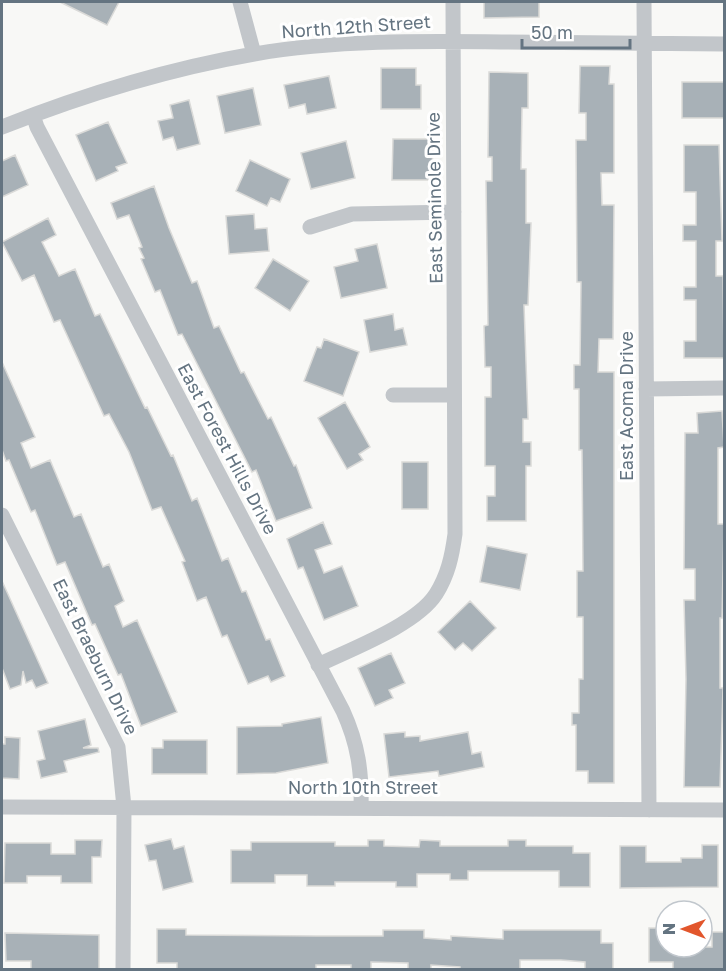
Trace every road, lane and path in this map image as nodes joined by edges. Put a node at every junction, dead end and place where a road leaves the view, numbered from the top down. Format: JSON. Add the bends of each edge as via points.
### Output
{"nodes":[{"id":1,"x":240,"y":2,"type":"edge"},
{"id":2,"x":453,"y":2,"type":"edge"},
{"id":3,"x":644,"y":2,"type":"edge"},
{"id":4,"x":453,"y":42,"type":"junction"},
{"id":5,"x":644,"y":44,"type":"junction"},
{"id":6,"x":724,"y":44,"type":"edge"},
{"id":7,"x":254,"y":54,"type":"junction"},
{"id":8,"x":33,"y":114,"type":"junction"},
{"id":9,"x":2,"y":127,"type":"edge"},
{"id":10,"x":454,"y":212,"type":"junction"},
{"id":11,"x":310,"y":227,"type":"dead end"},
{"id":12,"x":724,"y":388,"type":"edge"},
{"id":13,"x":646,"y":389,"type":"junction"},
{"id":14,"x":393,"y":395,"type":"dead end"},
{"id":15,"x":454,"y":395,"type":"junction"},
{"id":16,"x":2,"y":514,"type":"edge"},
{"id":17,"x":318,"y":665,"type":"junction"},
{"id":18,"x":2,"y":807,"type":"edge"},
{"id":19,"x":124,"y":807,"type":"junction"},
{"id":20,"x":361,"y":807,"type":"junction"},
{"id":21,"x":649,"y":810,"type":"junction"},
{"id":22,"x":724,"y":810,"type":"edge"},
{"id":23,"x":123,"y":969,"type":"edge"}],
"edges":[{"from":1,"to":7,"type":"street"},
{"from":2,"to":4,"type":"street","name":"East Seminole Drive"},
{"from":3,"to":5,"type":"street","name":"East Acoma Drive"},
{"from":4,"to":5,"type":"street","name":"North 12th Street"},
{"from":4,"to":7,"type":"street","name":"North 12th Street","via":[[356,44]]},
{"from":4,"to":10,"type":"street","name":"East Seminole Drive"},
{"from":5,"to":6,"type":"street","name":"North 12th Street"},
{"from":5,"to":13,"type":"street","name":"East Acoma Drive"},
{"from":7,"to":8,"type":"street","name":"North 12th Street","via":[[171,72]]},
{"from":8,"to":9,"type":"street","name":"North 12th Street"},
{"from":8,"to":17,"type":"street","name":"East Forest Hills Drive"},
{"from":10,"to":11,"type":"street","via":[[352,214]]},
{"from":10,"to":15,"type":"street","name":"East Seminole Drive"},
{"from":12,"to":13,"type":"street"},
{"from":13,"to":21,"type":"street","name":"East Acoma Drive"},
{"from":14,"to":15,"type":"street"},
{"from":15,"to":17,"type":"street","name":"East Seminole Drive","via":[[455,534],[446,576],[434,597],[404,621]]},
{"from":16,"to":19,"type":"street","name":"East Braeburn Drive","via":[[118,747]]},
{"from":17,"to":20,"type":"street","name":"East Forest Hills Drive","via":[[356,740],[361,765]]},
{"from":18,"to":19,"type":"street","name":"North 10th Street"},
{"from":19,"to":20,"type":"street","name":"North 10th Street"},
{"from":19,"to":23,"type":"street","name":"East Braeburn Drive"},
{"from":20,"to":21,"type":"street","name":"North 10th Street"},
{"from":21,"to":22,"type":"street","name":"North 10th Street"}]}
